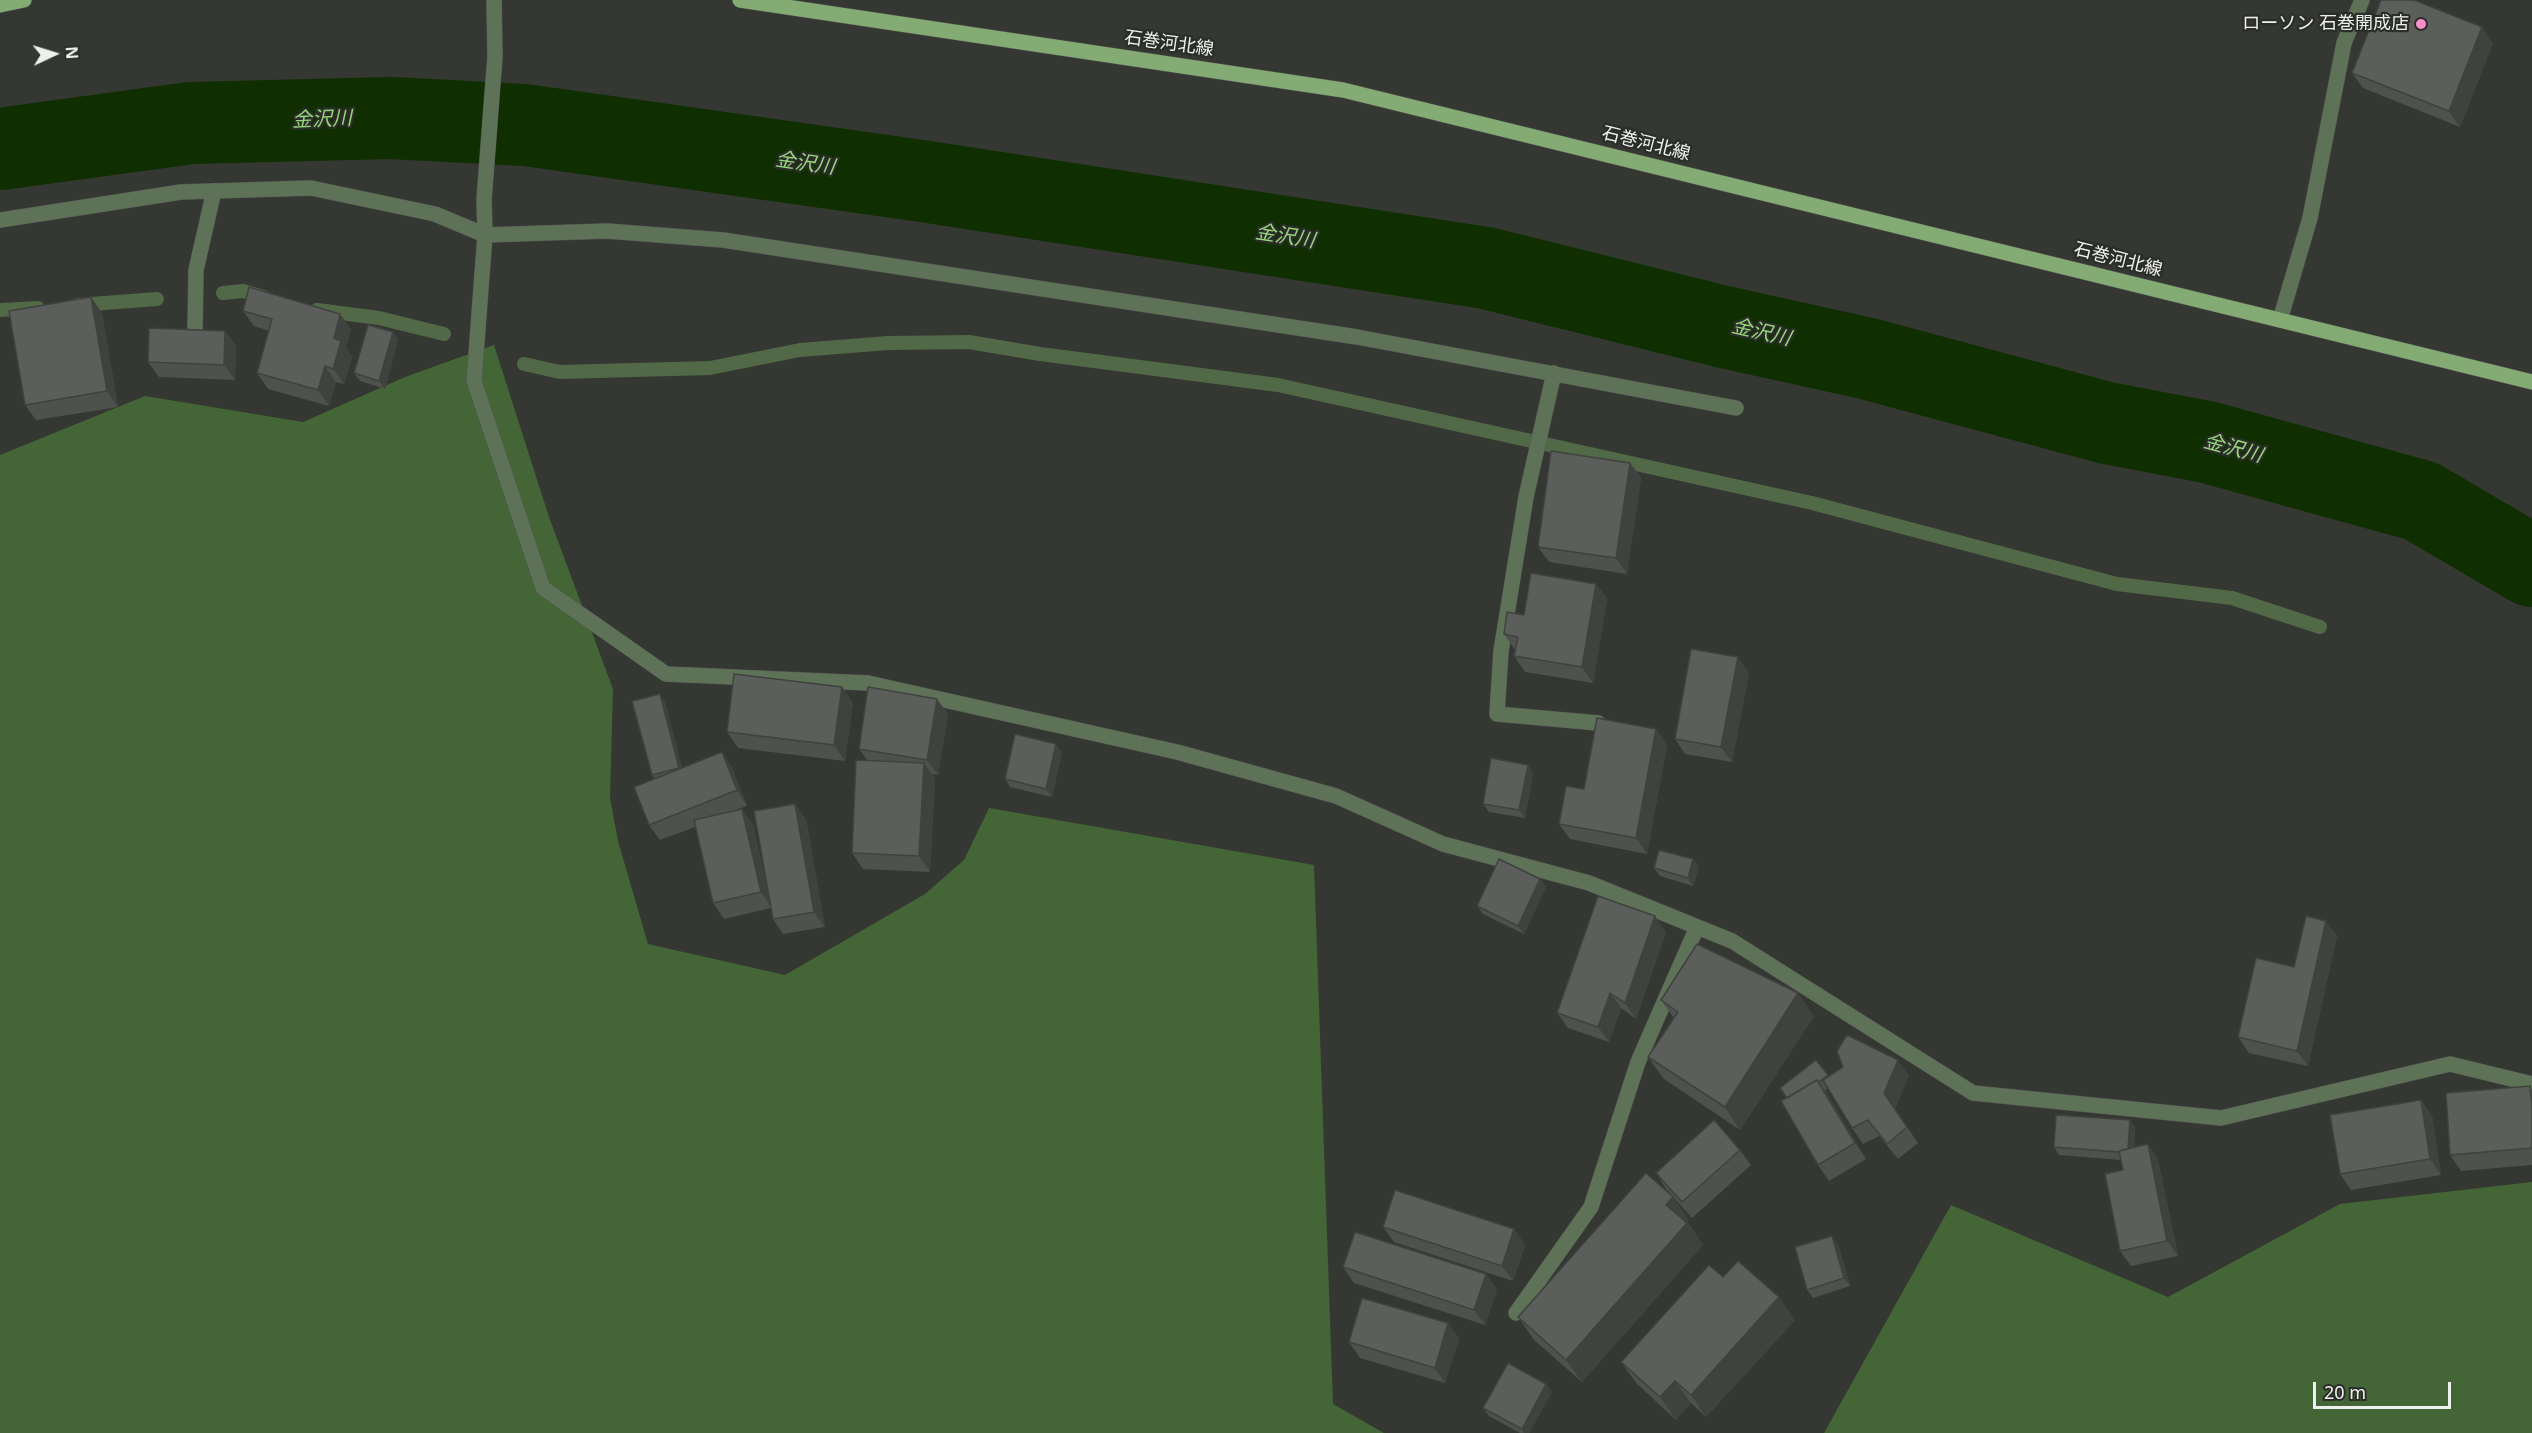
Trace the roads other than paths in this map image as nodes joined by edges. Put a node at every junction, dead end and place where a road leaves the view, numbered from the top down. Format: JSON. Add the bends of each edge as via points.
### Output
{"nodes":[{"id":1,"x":24,"y":0,"type":"edge"},
{"id":2,"x":494,"y":0,"type":"edge"},
{"id":3,"x":740,"y":0,"type":"edge"},
{"id":4,"x":2362,"y":0,"type":"edge"},
{"id":5,"x":0,"y":5,"type":"edge"},
{"id":6,"x":214,"y":191,"type":"junction"},
{"id":7,"x":0,"y":219,"type":"edge"},
{"id":8,"x":485,"y":235,"type":"junction"},
{"id":9,"x":2280,"y":320,"type":"junction"},
{"id":10,"x":195,"y":330,"type":"edge"},
{"id":11,"x":1554,"y":373,"type":"junction"},
{"id":12,"x":2532,"y":382,"type":"edge"},
{"id":13,"x":1736,"y":408,"type":"dead end"},
{"id":14,"x":1598,"y":723,"type":"edge"},
{"id":15,"x":1697,"y":927,"type":"junction"},
{"id":16,"x":2532,"y":1084,"type":"edge"},
{"id":17,"x":1516,"y":1313,"type":"dead end"}],
"edges":[{"from":1,"to":5,"type":"main road"},
{"from":2,"to":8,"type":"street","via":[[495,56]]},
{"from":3,"to":9,"type":"main road","name":"石巻河北線","via":[[1343,90]]},
{"from":4,"to":9,"type":"street","via":[[2344,43],[2310,218]]},
{"from":6,"to":7,"type":"street","via":[[181,192]]},
{"from":6,"to":8,"type":"street","via":[[311,188],[435,214]]},
{"from":6,"to":10,"type":"street","via":[[196,270]]},
{"from":8,"to":11,"type":"street","via":[[607,231],[723,240],[1357,337]]},
{"from":8,"to":15,"type":"street","via":[[474,381],[543,588],[666,674],[868,683],[1178,752],[1336,796],[1443,844],[1589,883]]},
{"from":9,"to":12,"type":"main road","name":"石巻河北線"},
{"from":11,"to":13,"type":"street"},
{"from":11,"to":14,"type":"street","via":[[1501,651],[1497,714]]},
{"from":15,"to":16,"type":"street","via":[[1732,941],[1973,1093],[2221,1119],[2450,1064]]},
{"from":15,"to":17,"type":"street","via":[[1638,1062],[1591,1207]]}]}
